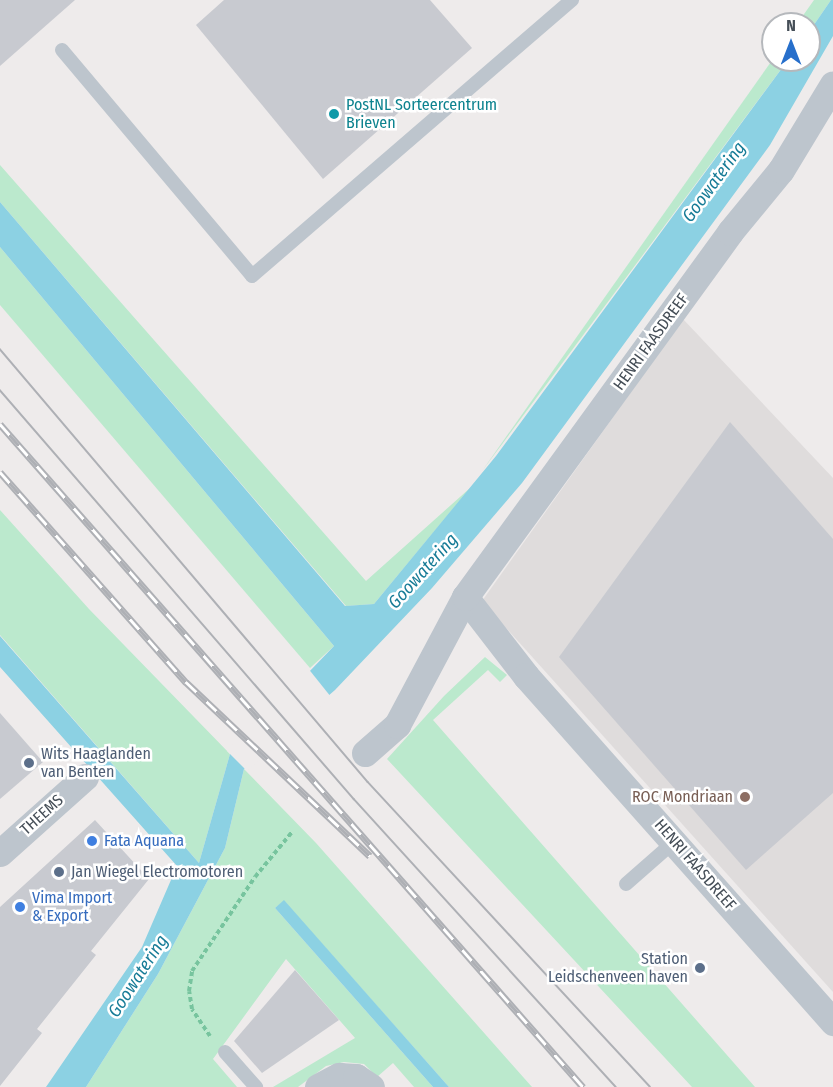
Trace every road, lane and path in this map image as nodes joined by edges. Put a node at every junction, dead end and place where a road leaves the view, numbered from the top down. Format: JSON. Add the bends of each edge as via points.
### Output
{"nodes":[{"id":1,"x":572,"y":0,"type":"edge"},
{"id":2,"x":62,"y":50,"type":"dead end"},
{"id":3,"x":833,"y":84,"type":"edge"},
{"id":4,"x":465,"y":597,"type":"junction"},
{"id":5,"x":365,"y":753,"type":"dead end"},
{"id":6,"x":85,"y":777,"type":"dead end"},
{"id":7,"x":292,"y":832,"type":"dead end"},
{"id":8,"x":674,"y":842,"type":"junction"},
{"id":9,"x":0,"y":853,"type":"edge"},
{"id":10,"x":626,"y":884,"type":"dead end"},
{"id":11,"x":833,"y":1022,"type":"edge"},
{"id":12,"x":225,"y":1052,"type":"joint"},
{"id":13,"x":256,"y":1087,"type":"edge"},
{"id":14,"x":318,"y":1087,"type":"edge"},
{"id":15,"x":371,"y":1087,"type":"edge"}],
"edges":[{"from":1,"to":2,"type":"lane","via":[[252,276]]},
{"from":3,"to":4,"type":"street","name":"HENRI FAASDREEF","via":[[781,170],[730,232]]},
{"from":4,"to":5,"type":"street","name":"HENRI FAASDREEF","via":[[396,725]]},
{"from":4,"to":8,"type":"street","name":"HENRI FAASDREEF","via":[[526,676]]},
{"from":6,"to":9,"type":"street","name":"THEEMS"},
{"from":7,"to":12,"type":"path","via":[[255,877],[192,971],[192,1009]]},
{"from":8,"to":10,"type":"lane"},
{"from":8,"to":11,"type":"street","name":"HENRI FAASDREEF"},
{"from":12,"to":13,"type":"lane"},
{"from":14,"to":15,"type":"street","via":[[339,1076],[356,1077]]}]}
